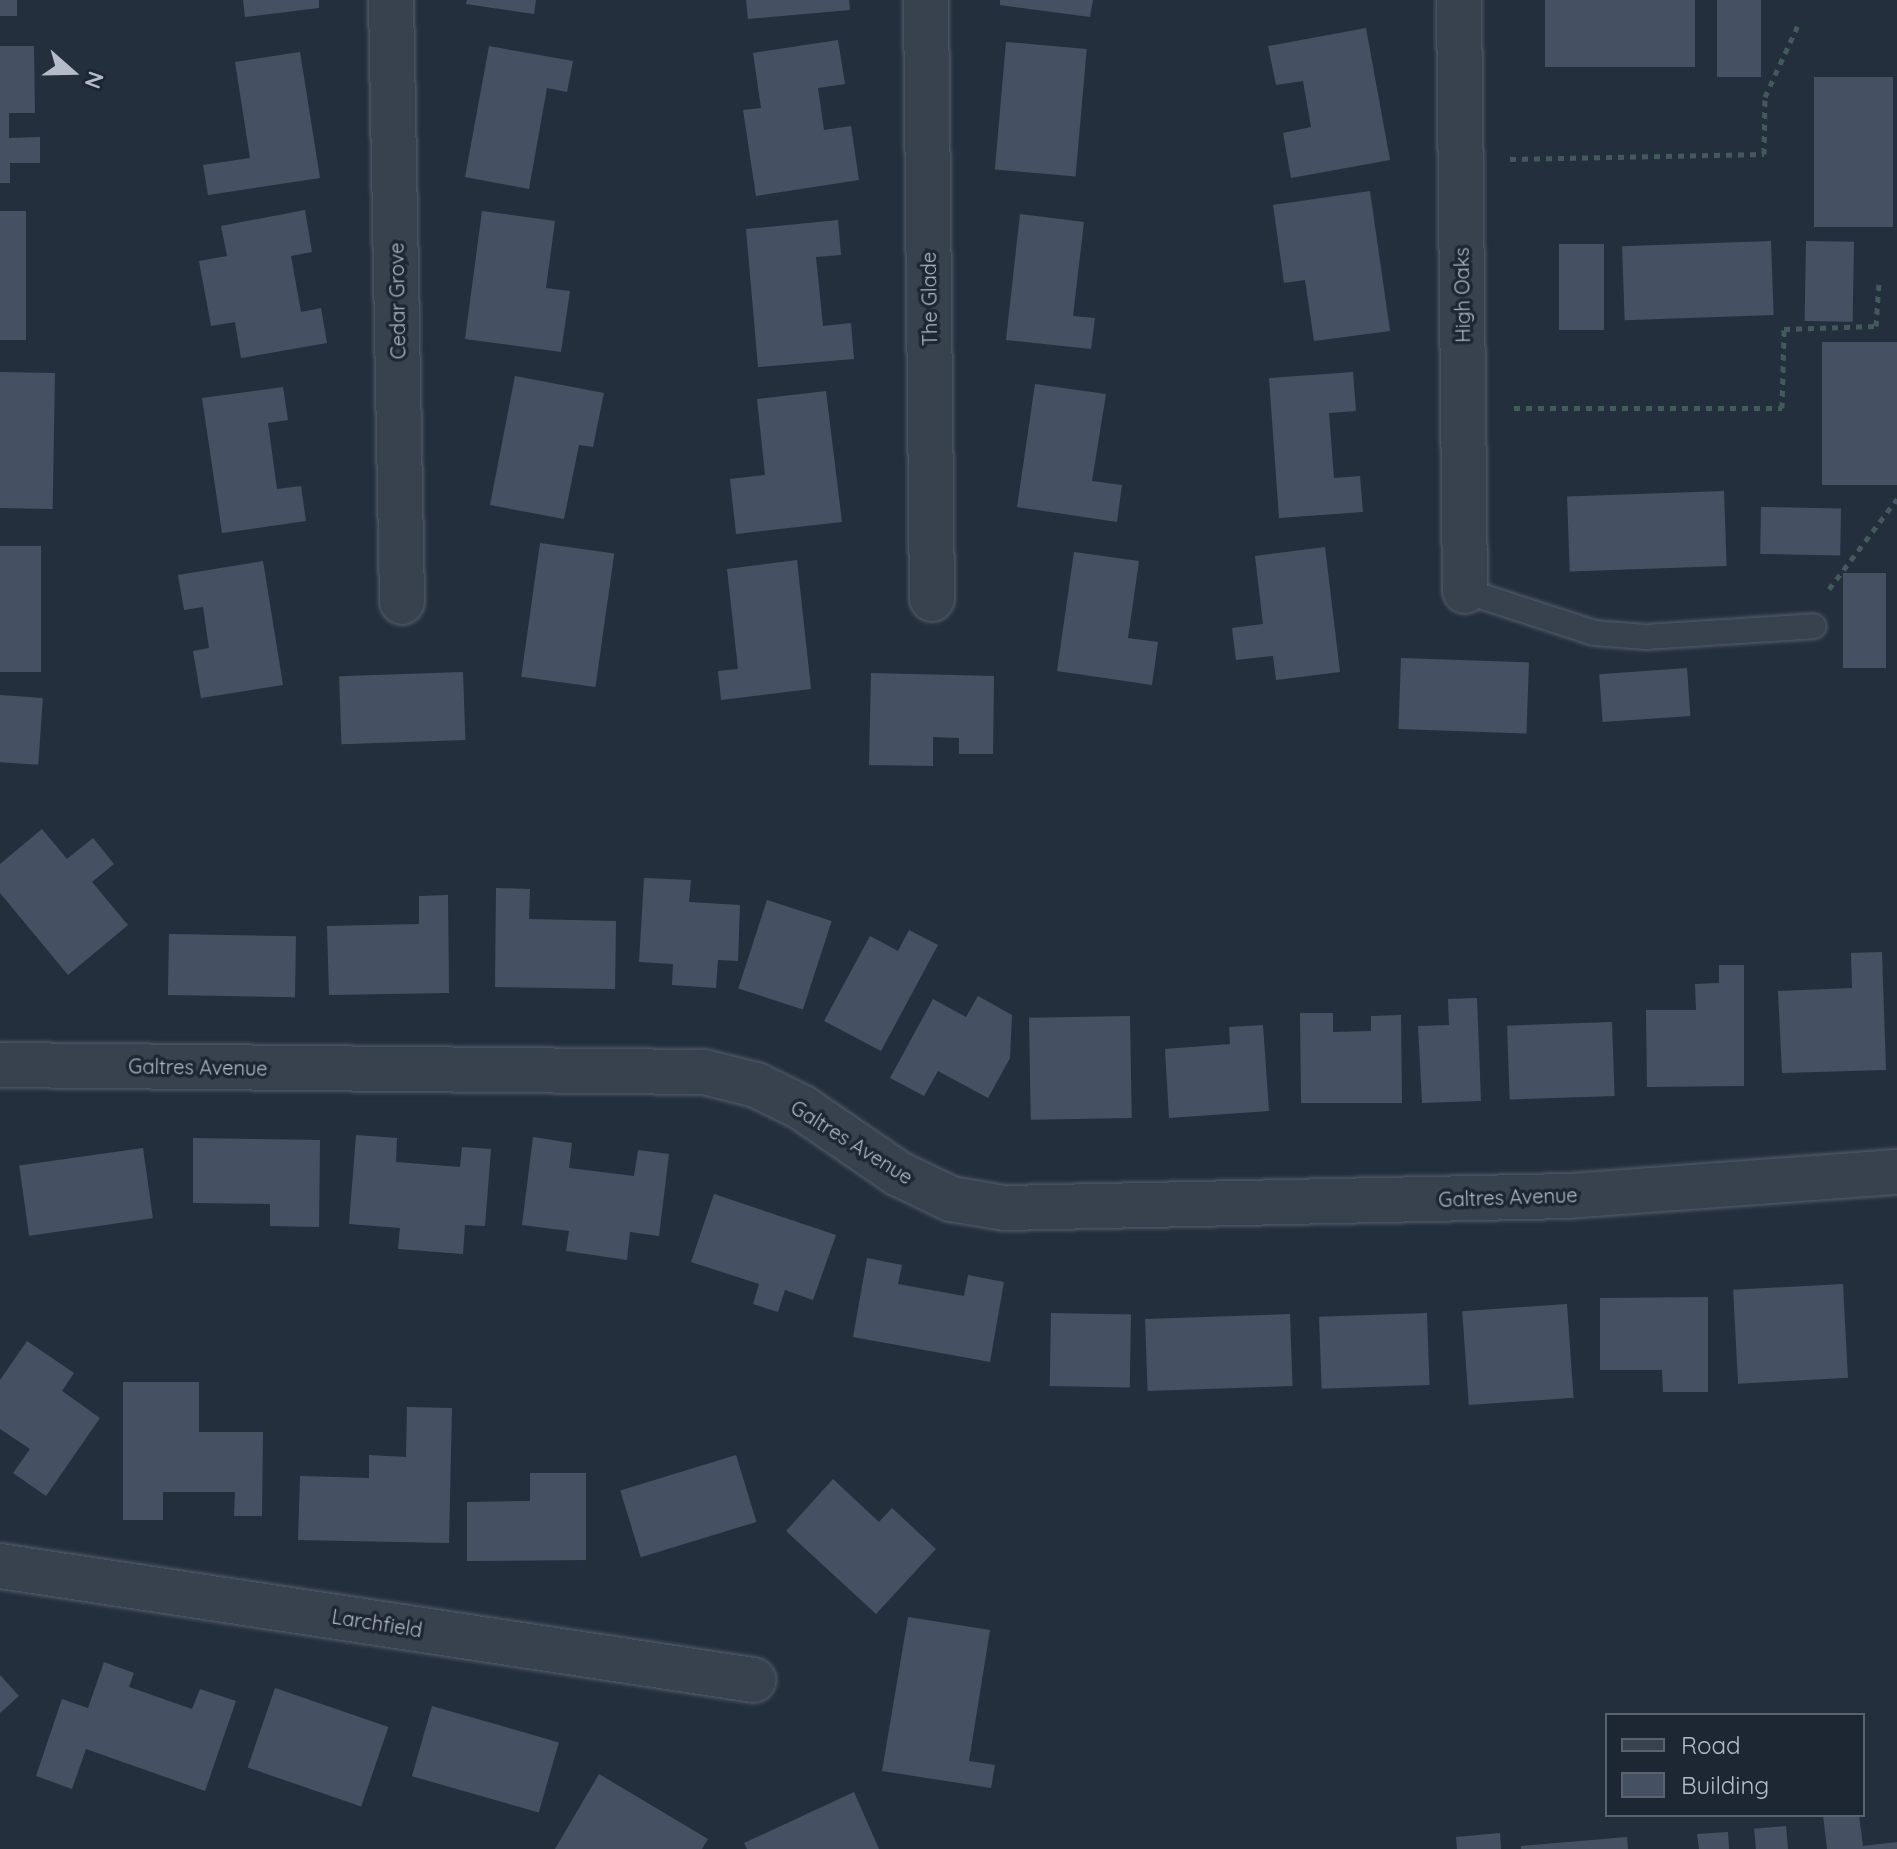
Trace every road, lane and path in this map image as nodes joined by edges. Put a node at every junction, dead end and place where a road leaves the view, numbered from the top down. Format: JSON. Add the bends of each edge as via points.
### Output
{"nodes":[{"id":1,"x":391,"y":0,"type":"edge"},
{"id":2,"x":926,"y":0,"type":"edge"},
{"id":3,"x":1459,"y":0,"type":"edge"},
{"id":4,"x":1798,"y":25,"type":"dead end"},
{"id":5,"x":1461,"y":160,"type":"junction"},
{"id":6,"x":1879,"y":282,"type":"dead end"},
{"id":7,"x":1464,"y":408,"type":"junction"},
{"id":8,"x":1897,"y":499,"type":"edge"},
{"id":9,"x":1465,"y":591,"type":"joint"},
{"id":10,"x":932,"y":599,"type":"dead end"},
{"id":11,"x":402,"y":602,"type":"dead end"},
{"id":12,"x":1814,"y":626,"type":"joint"},
{"id":13,"x":0,"y":1065,"type":"edge"},
{"id":14,"x":1897,"y":1172,"type":"edge"},
{"id":15,"x":0,"y":1566,"type":"edge"},
{"id":16,"x":753,"y":1680,"type":"dead end"}],
"edges":[{"from":1,"to":11,"type":"street","name":"Cedar Grove"},
{"from":2,"to":10,"type":"street","name":"The Glade"},
{"from":3,"to":5,"type":"street","name":"High Oaks"},
{"from":4,"to":5,"type":"path","via":[[1765,97],[1764,154]]},
{"from":5,"to":7,"type":"street","name":"High Oaks"},
{"from":6,"to":7,"type":"path","via":[[1876,326],[1784,329],[1782,408]]},
{"from":7,"to":9,"type":"street","name":"High Oaks"},
{"from":8,"to":12,"type":"path","via":[[1823,597]]},
{"from":9,"to":12,"type":"lane","via":[[1594,633],[1646,637]]},
{"from":13,"to":14,"type":"street","name":"Galtres Avenue","via":[[704,1072],[756,1085],[801,1107],[899,1174],[951,1199],[1005,1208],[1568,1196]]},
{"from":15,"to":16,"type":"street","name":"Larchfield"}]}
